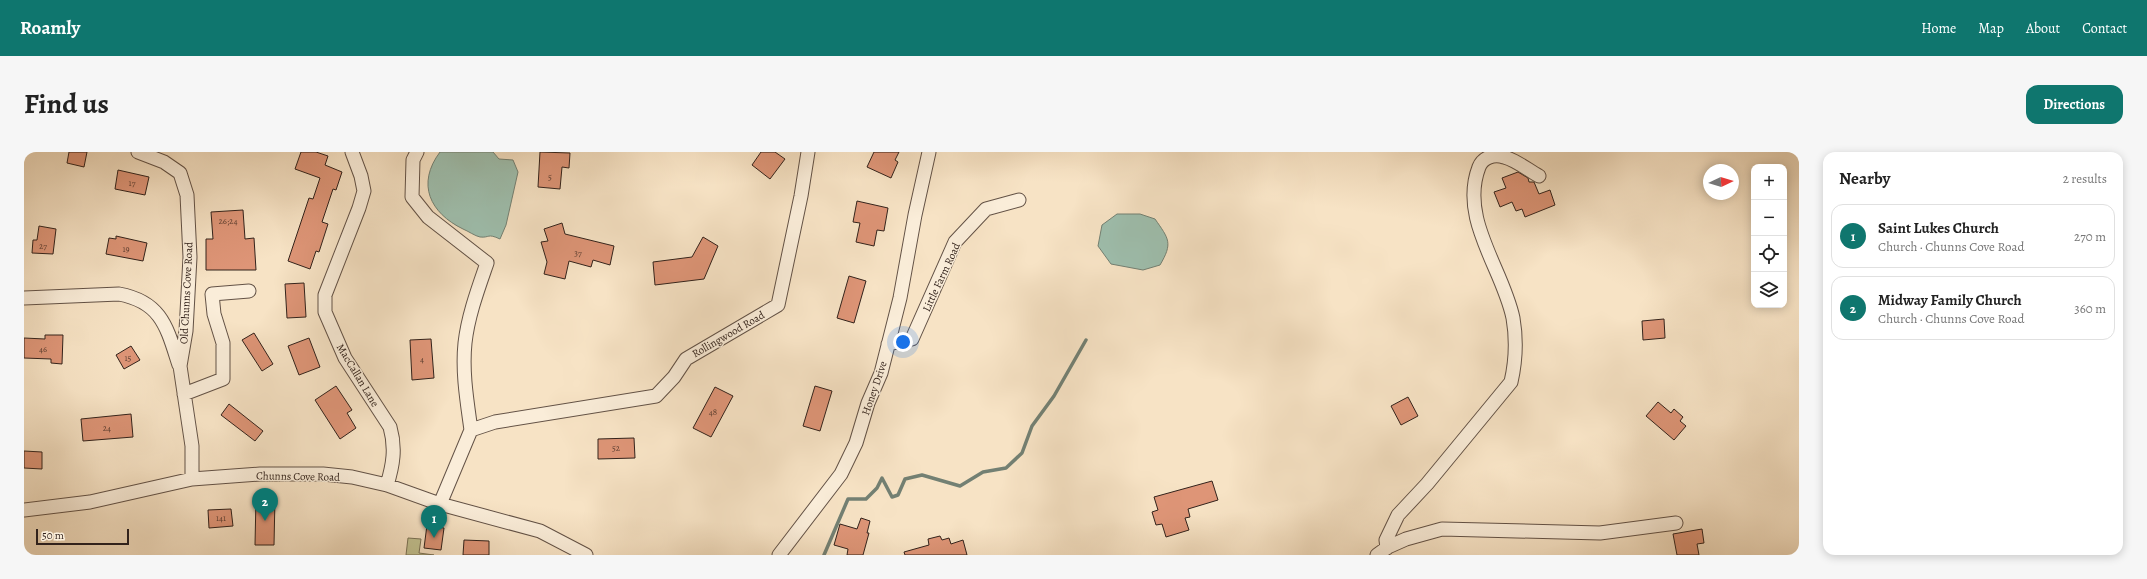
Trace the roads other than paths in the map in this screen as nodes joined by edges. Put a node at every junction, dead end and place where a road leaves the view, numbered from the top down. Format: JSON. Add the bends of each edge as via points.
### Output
{"nodes":[{"id":1,"x":138,"y":152,"type":"edge"},
{"id":2,"x":352,"y":152,"type":"edge"},
{"id":3,"x":417,"y":152,"type":"edge"},
{"id":4,"x":808,"y":152,"type":"edge"},
{"id":5,"x":929,"y":152,"type":"edge"},
{"id":6,"x":1539,"y":176,"type":"dead end"},
{"id":7,"x":1019,"y":200,"type":"dead end"},
{"id":8,"x":249,"y":291,"type":"dead end"},
{"id":9,"x":24,"y":298,"type":"edge"},
{"id":10,"x":888,"y":344,"type":"junction"},
{"id":11,"x":180,"y":366,"type":"junction"},
{"id":12,"x":184,"y":394,"type":"junction"},
{"id":13,"x":471,"y":430,"type":"junction"},
{"id":14,"x":192,"y":479,"type":"junction"},
{"id":15,"x":387,"y":485,"type":"junction"},
{"id":16,"x":440,"y":504,"type":"junction"},
{"id":17,"x":24,"y":510,"type":"edge"},
{"id":18,"x":1676,"y":523,"type":"dead end"},
{"id":19,"x":1382,"y":552,"type":"edge"},
{"id":20,"x":586,"y":555,"type":"edge"},
{"id":21,"x":779,"y":555,"type":"edge"}],
"edges":[{"from":1,"to":11,"type":"street","name":"Old Chunns Cove Road","via":[[164,162],[180,173],[187,195],[190,256],[186,331]]},
{"from":2,"to":15,"type":"street","name":"MacCallan Lane","via":[[362,176],[364,191],[325,295],[325,312],[345,358],[390,428],[394,463]]},
{"from":3,"to":13,"type":"street","via":[[413,160],[412,197],[428,217],[487,263],[472,307],[465,344],[465,387]]},
{"from":4,"to":13,"type":"street","name":"Rollingwood Road","via":[[778,305],[686,359],[674,377],[656,396],[495,422]]},
{"from":5,"to":10,"type":"street","name":"Honey Drive","via":[[900,298]]},
{"from":6,"to":19,"type":"street","via":[[1505,157],[1492,155],[1480,162],[1474,179],[1474,202],[1480,231],[1512,316],[1517,341],[1511,382],[1427,484],[1398,515]]},
{"from":7,"to":10,"type":"street","name":"Little Farm Road","via":[[986,209],[955,242],[912,339]]},
{"from":8,"to":12,"type":"street","via":[[212,294],[214,314],[223,343],[223,379]]},
{"from":9,"to":11,"type":"street","name":"Old Chunns Cove Road","via":[[119,294],[134,296],[160,314],[168,329]]},
{"from":10,"to":21,"type":"street","name":"Honey Drive","via":[[881,373],[868,403],[856,443],[841,474]]},
{"from":11,"to":12,"type":"street","name":"Old Chunns Cove Road"},
{"from":12,"to":14,"type":"street","name":"Old Chunns Cove Road","via":[[192,446]]},
{"from":13,"to":16,"type":"street"},
{"from":14,"to":15,"type":"street","name":"Chunns Cove Road","via":[[260,474],[323,474]]},
{"from":14,"to":17,"type":"street","name":"Chunns Cove Road","via":[[90,502]]},
{"from":15,"to":16,"type":"street","name":"Chunns Cove Road"},
{"from":16,"to":20,"type":"street","name":"Chunns Cove Road","via":[[540,531]]},
{"from":18,"to":19,"type":"street","via":[[1600,533],[1442,529],[1421,533]]}]}
